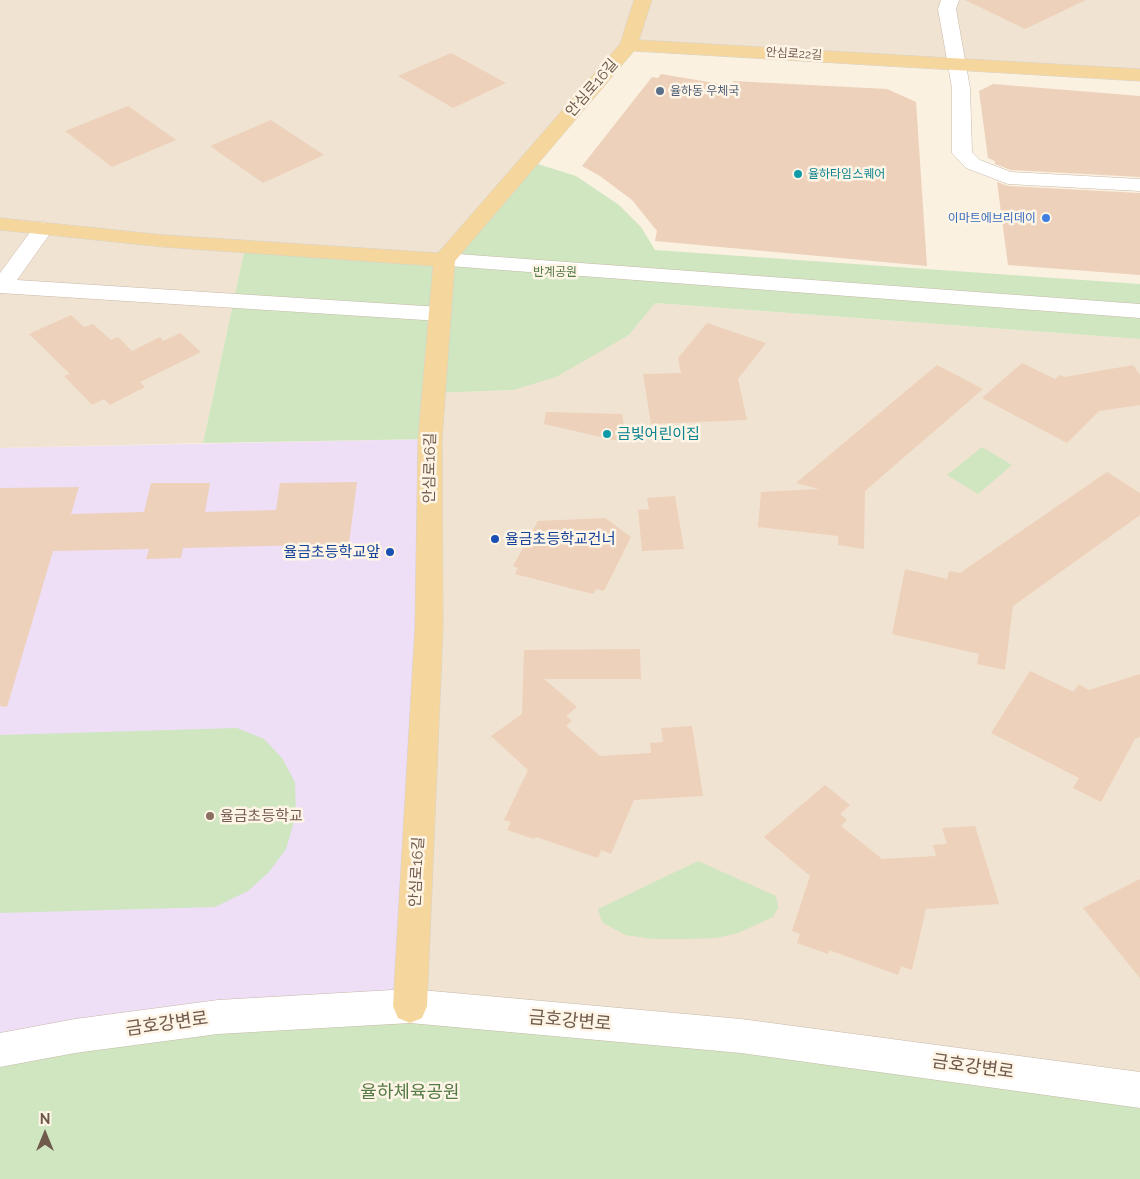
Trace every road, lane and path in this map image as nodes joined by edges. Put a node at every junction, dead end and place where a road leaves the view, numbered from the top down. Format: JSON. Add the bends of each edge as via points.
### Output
{"nodes":[{"id":1,"x":643,"y":0,"type":"edge"},
{"id":2,"x":950,"y":0,"type":"edge"},
{"id":3,"x":629,"y":45,"type":"junction"},
{"id":4,"x":958,"y":64,"type":"junction"},
{"id":5,"x":1140,"y":75,"type":"edge"},
{"id":6,"x":1140,"y":186,"type":"edge"},
{"id":7,"x":0,"y":224,"type":"edge"},
{"id":8,"x":43,"y":228,"type":"junction"},
{"id":9,"x":444,"y":260,"type":"junction"},
{"id":10,"x":1,"y":286,"type":"edge"},
{"id":11,"x":1140,"y":311,"type":"edge"},
{"id":12,"x":440,"y":314,"type":"junction"},
{"id":13,"x":410,"y":1006,"type":"junction"},
{"id":14,"x":0,"y":1050,"type":"edge"},
{"id":15,"x":1140,"y":1090,"type":"edge"}],
"edges":[{"from":1,"to":3,"type":"main road","name":"안심로16길"},
{"from":2,"to":4,"type":"street","via":[[947,9]]},
{"from":3,"to":4,"type":"main road","name":"안심로22길"},
{"from":3,"to":9,"type":"main road","name":"안심로16길"},
{"from":4,"to":5,"type":"main road","name":"안심로22길"},
{"from":4,"to":6,"type":"street","via":[[962,153],[973,164],[1008,178]]},
{"from":7,"to":8,"type":"main road"},
{"from":8,"to":9,"type":"main road","via":[[191,244]]},
{"from":8,"to":10,"type":"street"},
{"from":9,"to":11,"type":"street"},
{"from":9,"to":12,"type":"main road","name":"안심로16길"},
{"from":10,"to":12,"type":"street"},
{"from":12,"to":13,"type":"main road","name":"안심로16길","via":[[430,439],[430,626]]},
{"from":13,"to":14,"type":"street","name":"금호강변로","via":[[218,1017],[75,1036]]},
{"from":13,"to":15,"type":"street","name":"금호강변로","via":[[741,1036]]}]}
